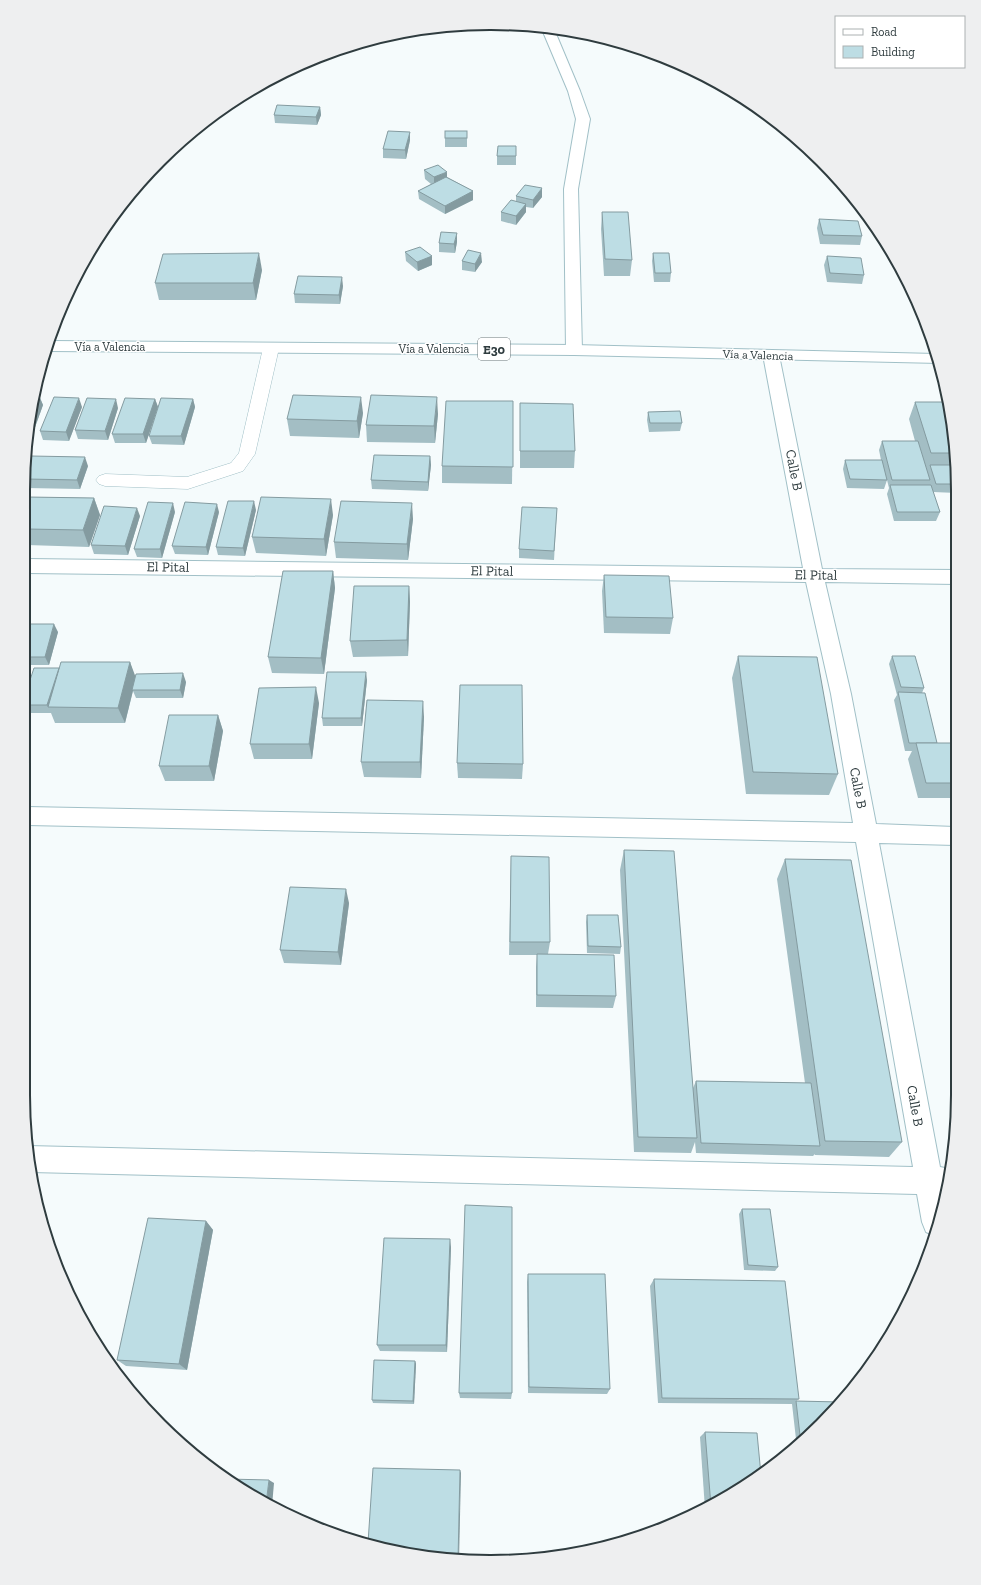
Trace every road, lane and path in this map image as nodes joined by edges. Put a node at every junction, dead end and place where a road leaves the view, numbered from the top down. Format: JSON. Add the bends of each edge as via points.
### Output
{"nodes":[{"id":1,"x":550,"y":34,"type":"edge"},
{"id":2,"x":53,"y":346,"type":"edge"},
{"id":3,"x":270,"y":348,"type":"junction"},
{"id":4,"x":574,"y":350,"type":"junction"},
{"id":5,"x":771,"y":355,"type":"junction"},
{"id":6,"x":932,"y":359,"type":"edge"},
{"id":7,"x":105,"y":480,"type":"dead end"},
{"id":8,"x":30,"y":566,"type":"edge"},
{"id":9,"x":814,"y":574,"type":"junction"},
{"id":10,"x":951,"y":577,"type":"edge"},
{"id":11,"x":30,"y":816,"type":"edge"},
{"id":12,"x":866,"y":833,"type":"junction"},
{"id":13,"x":951,"y":836,"type":"edge"},
{"id":14,"x":35,"y":1159,"type":"edge"},
{"id":15,"x":938,"y":1181,"type":"edge"},
{"id":16,"x":937,"y":1206,"type":"edge"}],
"edges":[{"from":1,"to":4,"type":"main road","via":[[583,119],[571,189]]},
{"from":2,"to":3,"type":"main road","name":"Vía a Valencia","number":"E30"},
{"from":3,"to":4,"type":"main road","name":"Vía a Valencia","number":"E30"},
{"from":3,"to":7,"type":"lane","via":[[247,454],[237,467],[188,483]]},
{"from":4,"to":5,"type":"main road","name":"Vía a Valencia","number":"E30"},
{"from":5,"to":6,"type":"main road","name":"Vía a Valencia","number":"E30"},
{"from":5,"to":9,"type":"main road","name":"Calle B"},
{"from":8,"to":9,"type":"main road","name":"El Pital"},
{"from":9,"to":10,"type":"main road","name":"El Pital"},
{"from":9,"to":12,"type":"main road","name":"Calle B"},
{"from":11,"to":12,"type":"main road"},
{"from":12,"to":13,"type":"main road"},
{"from":12,"to":15,"type":"main road","name":"Calle B"},
{"from":14,"to":15,"type":"main road"},
{"from":15,"to":16,"type":"main road","name":"Calle B"}]}
